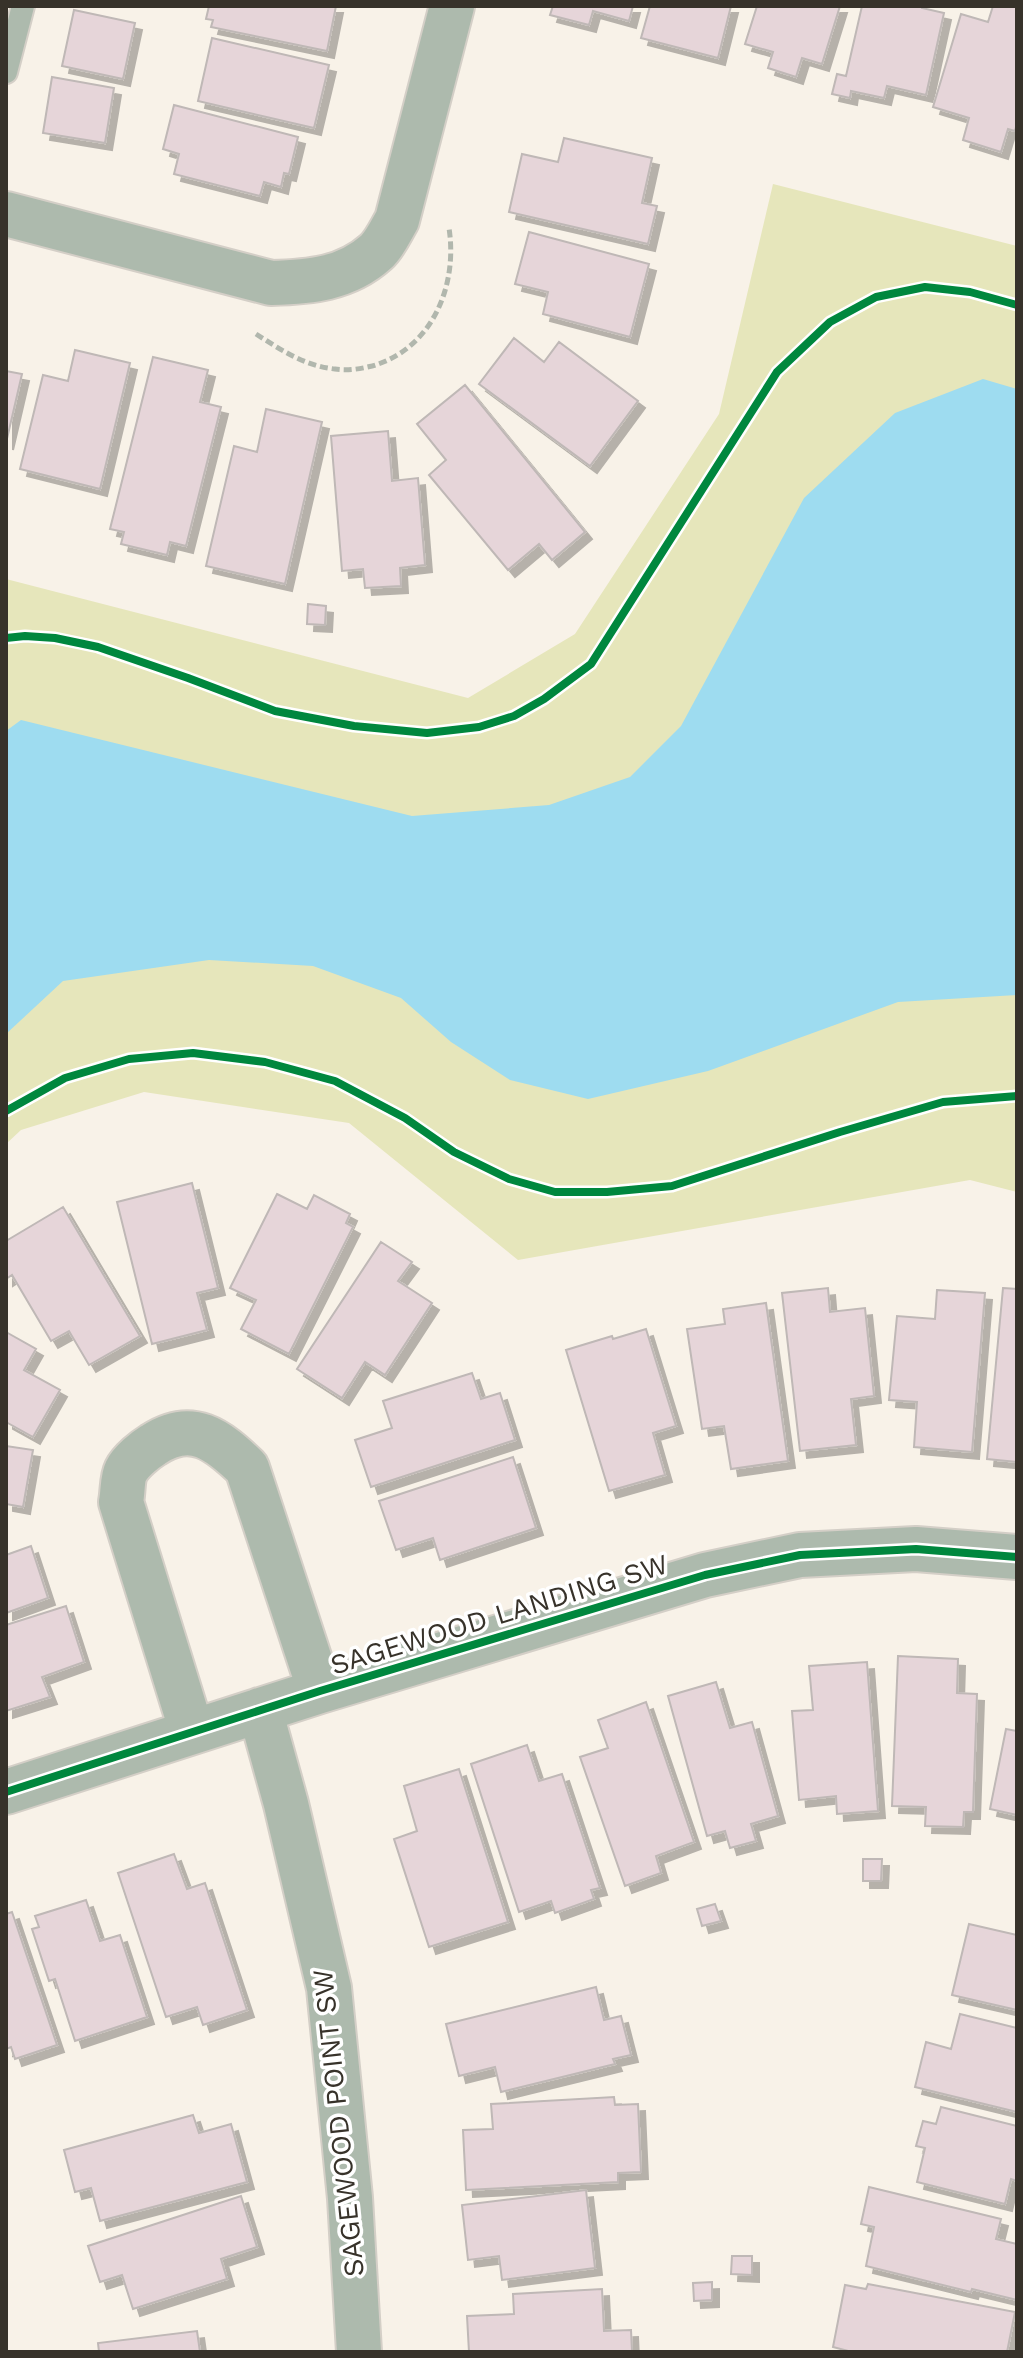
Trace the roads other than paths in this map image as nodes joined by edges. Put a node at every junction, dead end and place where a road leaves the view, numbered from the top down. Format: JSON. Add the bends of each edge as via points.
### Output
{"nodes":[{"id":1,"x":23,"y":6,"type":"edge"},
{"id":2,"x":452,"y":6,"type":"edge"},
{"id":3,"x":6,"y":72,"type":"edge"},
{"id":4,"x":6,"y":214,"type":"edge"},
{"id":5,"x":1017,"y":1557,"type":"edge"},
{"id":6,"x":320,"y":1691,"type":"junction"},
{"id":7,"x":260,"y":1710,"type":"junction"},
{"id":8,"x":192,"y":1732,"type":"junction"},
{"id":9,"x":6,"y":1792,"type":"edge"},
{"id":10,"x":359,"y":2352,"type":"edge"}],
"edges":[{"from":1,"to":3,"type":"lane"},
{"from":2,"to":4,"type":"street","via":[[397,220],[378,250],[344,273],[308,282],[271,283]]},
{"from":5,"to":6,"type":"street","name":"SAGEWOOD LANDING SW","via":[[916,1549],[800,1555],[705,1575]]},
{"from":6,"to":7,"type":"street","name":"SAGEWOOD LANDING SW"},
{"from":6,"to":8,"type":"street","name":"SAGEWOOD LANDING SW","via":[[247,1468],[223,1446],[193,1433],[168,1435],[126,1471],[121,1502]]},
{"from":7,"to":8,"type":"street","name":"SAGEWOOD LANDING SW"},
{"from":7,"to":10,"type":"street","name":"SAGEWOOD POINT SW","via":[[329,1988]]},
{"from":8,"to":9,"type":"street","name":"SAGEWOOD LANDING SW"}]}
